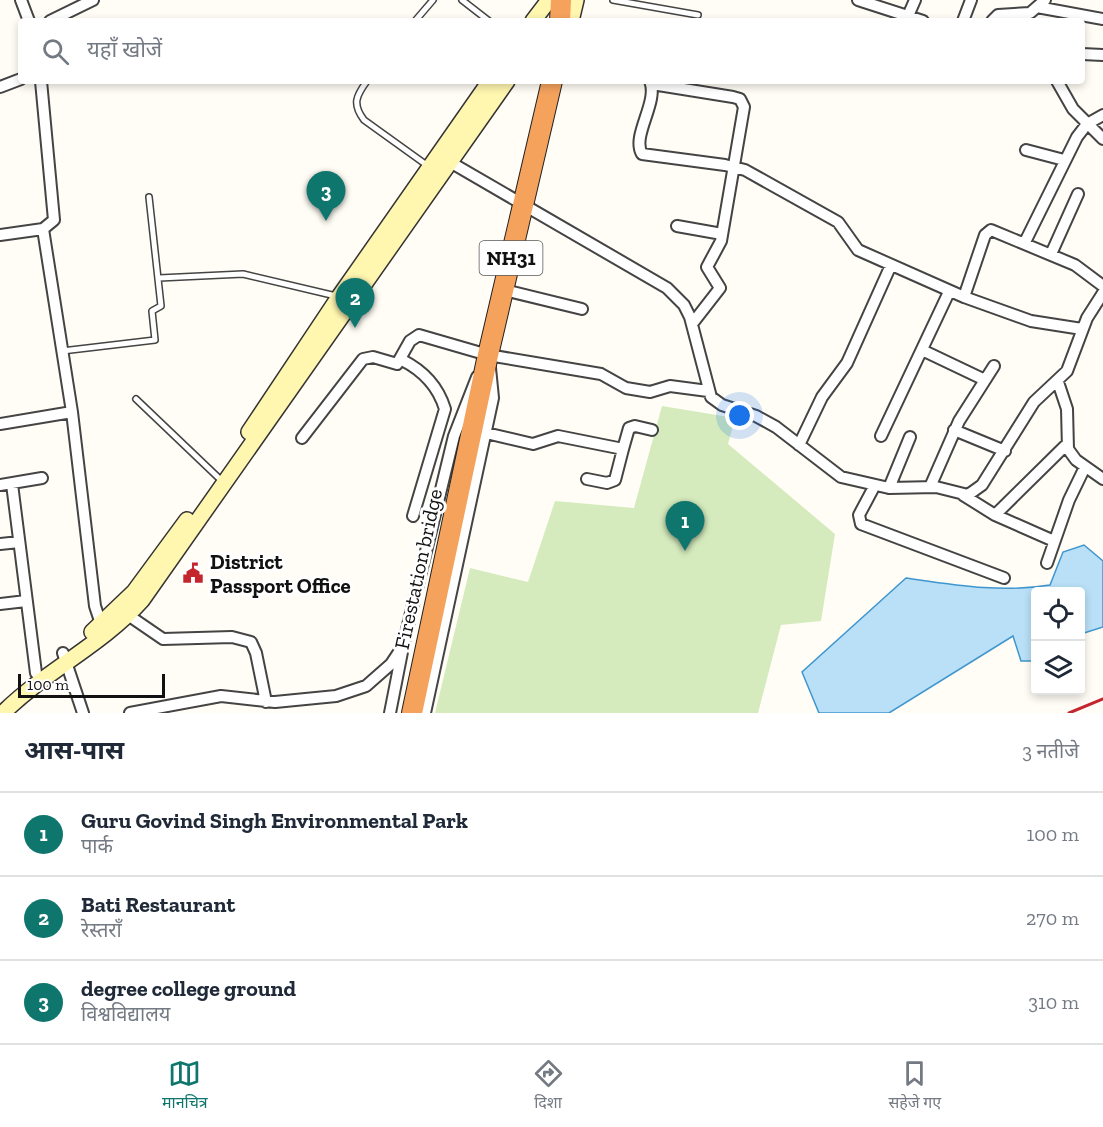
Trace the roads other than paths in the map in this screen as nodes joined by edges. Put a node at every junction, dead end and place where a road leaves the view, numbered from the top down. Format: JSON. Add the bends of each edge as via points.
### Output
{"nodes":[{"id":1,"x":21,"y":0,"type":"edge"},
{"id":2,"x":93,"y":0,"type":"edge"},
{"id":3,"x":432,"y":0,"type":"edge"},
{"id":4,"x":462,"y":0,"type":"edge"},
{"id":5,"x":613,"y":0,"type":"edge"},
{"id":6,"x":858,"y":0,"type":"edge"},
{"id":7,"x":915,"y":0,"type":"edge"},
{"id":8,"x":971,"y":0,"type":"edge"},
{"id":9,"x":1041,"y":4,"type":"edge"},
{"id":10,"x":563,"y":8,"type":"edge"},
{"id":11,"x":698,"y":15,"type":"dead end"},
{"id":12,"x":908,"y":16,"type":"junction"},
{"id":13,"x":28,"y":18,"type":"edge"},
{"id":14,"x":56,"y":18,"type":"edge"},
{"id":15,"x":417,"y":18,"type":"edge"},
{"id":16,"x":485,"y":18,"type":"edge"},
{"id":17,"x":540,"y":18,"type":"edge"},
{"id":18,"x":914,"y":18,"type":"edge"},
{"id":19,"x":964,"y":18,"type":"edge"},
{"id":20,"x":995,"y":18,"type":"edge"},
{"id":21,"x":1103,"y":19,"type":"edge"},
{"id":22,"x":1085,"y":54,"type":"edge"},
{"id":23,"x":1103,"y":55,"type":"edge"},
{"id":24,"x":18,"y":80,"type":"edge"},
{"id":25,"x":40,"y":84,"type":"edge"},
{"id":26,"x":365,"y":84,"type":"edge"},
{"id":27,"x":488,"y":84,"type":"edge"},
{"id":28,"x":505,"y":84,"type":"edge"},
{"id":29,"x":551,"y":84,"type":"edge"},
{"id":30,"x":651,"y":84,"type":"edge"},
{"id":31,"x":662,"y":84,"type":"edge"},
{"id":32,"x":1059,"y":84,"type":"edge"},
{"id":33,"x":0,"y":87,"type":"edge"},
{"id":34,"x":1103,"y":116,"type":"edge"},
{"id":35,"x":1087,"y":124,"type":"junction"},
{"id":36,"x":1103,"y":139,"type":"edge"},
{"id":37,"x":1026,"y":150,"type":"dead end"},
{"id":38,"x":1064,"y":160,"type":"junction"},
{"id":39,"x":450,"y":162,"type":"junction"},
{"id":40,"x":735,"y":167,"type":"junction"},
{"id":41,"x":435,"y":172,"type":"junction"},
{"id":42,"x":1078,"y":194,"type":"dead end"},
{"id":43,"x":149,"y":196,"type":"dead end"},
{"id":44,"x":523,"y":205,"type":"junction"},
{"id":45,"x":677,"y":226,"type":"dead end"},
{"id":46,"x":44,"y":229,"type":"junction"},
{"id":47,"x":722,"y":234,"type":"junction"},
{"id":48,"x":0,"y":236,"type":"edge"},
{"id":49,"x":1025,"y":242,"type":"junction"},
{"id":50,"x":1051,"y":254,"type":"junction"},
{"id":51,"x":891,"y":265,"type":"junction"},
{"id":52,"x":159,"y":278,"type":"junction"},
{"id":53,"x":1103,"y":286,"type":"edge"},
{"id":54,"x":504,"y":290,"type":"junction"},
{"id":55,"x":949,"y":292,"type":"junction"},
{"id":56,"x":1103,"y":293,"type":"edge"},
{"id":57,"x":964,"y":297,"type":"junction"},
{"id":58,"x":345,"y":299,"type":"junction"},
{"id":59,"x":582,"y":309,"type":"dead end"},
{"id":60,"x":692,"y":324,"type":"junction"},
{"id":61,"x":1082,"y":329,"type":"junction"},
{"id":62,"x":922,"y":350,"type":"junction"},
{"id":63,"x":63,"y":351,"type":"junction"},
{"id":64,"x":488,"y":356,"type":"junction"},
{"id":65,"x":402,"y":360,"type":"junction"},
{"id":66,"x":994,"y":366,"type":"dead end"},
{"id":67,"x":985,"y":380,"type":"junction"},
{"id":68,"x":1058,"y":382,"type":"junction"},
{"id":69,"x":708,"y":391,"type":"junction"},
{"id":70,"x":136,"y":399,"type":"dead end"},
{"id":71,"x":72,"y":412,"type":"junction"},
{"id":72,"x":0,"y":424,"type":"edge"},
{"id":73,"x":652,"y":430,"type":"dead end"},
{"id":74,"x":954,"y":430,"type":"junction"},
{"id":75,"x":478,"y":434,"type":"junction"},
{"id":76,"x":881,"y":436,"type":"dead end"},
{"id":77,"x":910,"y":437,"type":"dead end"},
{"id":78,"x":302,"y":438,"type":"dead end"},
{"id":79,"x":1067,"y":444,"type":"junction"},
{"id":80,"x":800,"y":446,"type":"junction"},
{"id":81,"x":623,"y":449,"type":"junction"},
{"id":82,"x":1005,"y":451,"type":"junction"},
{"id":83,"x":1085,"y":467,"type":"junction"},
{"id":84,"x":42,"y":478,"type":"dead end"},
{"id":85,"x":587,"y":479,"type":"dead end"},
{"id":86,"x":1103,"y":479,"type":"edge"},
{"id":87,"x":221,"y":481,"type":"junction"},
{"id":88,"x":6,"y":484,"type":"edge"},
{"id":89,"x":875,"y":485,"type":"junction"},
{"id":90,"x":930,"y":487,"type":"junction"},
{"id":91,"x":889,"y":488,"type":"junction"},
{"id":92,"x":963,"y":495,"type":"junction"},
{"id":93,"x":995,"y":515,"type":"junction"},
{"id":94,"x":413,"y":516,"type":"dead end"},
{"id":95,"x":1054,"y":541,"type":"junction"},
{"id":96,"x":19,"y":542,"type":"junction"},
{"id":97,"x":0,"y":544,"type":"edge"},
{"id":98,"x":1047,"y":563,"type":"dead end"},
{"id":99,"x":1004,"y":578,"type":"dead end"},
{"id":100,"x":26,"y":601,"type":"junction"},
{"id":101,"x":0,"y":604,"type":"edge"},
{"id":102,"x":128,"y":615,"type":"junction"},
{"id":103,"x":101,"y":624,"type":"junction"},
{"id":104,"x":403,"y":645,"type":"junction"},
{"id":105,"x":65,"y":657,"type":"junction"},
{"id":106,"x":36,"y":673,"type":"junction"},
{"id":107,"x":266,"y":702,"type":"junction"},
{"id":108,"x":0,"y":704,"type":"edge"},
{"id":109,"x":3,"y":713,"type":"edge"},
{"id":110,"x":83,"y":713,"type":"edge"},
{"id":111,"x":130,"y":713,"type":"edge"},
{"id":112,"x":390,"y":713,"type":"edge"},
{"id":113,"x":412,"y":713,"type":"edge"},
{"id":114,"x":425,"y":713,"type":"edge"}],
"edges":[{"from":1,"to":13,"type":"street"},
{"from":2,"to":14,"type":"street"},
{"from":3,"to":15,"type":"lane"},
{"from":4,"to":16,"type":"lane"},
{"from":5,"to":11,"type":"lane"},
{"from":6,"to":12,"type":"street"},
{"from":7,"to":12,"type":"street"},
{"from":8,"to":19,"type":"street"},
{"from":9,"to":20,"type":"street","via":[[1026,14]]},
{"from":9,"to":21,"type":"street"},
{"from":10,"to":17,"type":"street"},
{"from":12,"to":18,"type":"street"},
{"from":22,"to":23,"type":"street"},
{"from":24,"to":33,"type":"street"},
{"from":25,"to":46,"type":"street","via":[[54,211],[54,220]]},
{"from":26,"to":41,"type":"lane","via":[[355,100],[364,120]]},
{"from":27,"to":41,"type":"street"},
{"from":28,"to":39,"type":"street"},
{"from":29,"to":44,"type":"highway","number":"NH31"},
{"from":30,"to":40,"type":"street","via":[[639,144],[642,154]]},
{"from":31,"to":40,"type":"street","via":[[743,102]]},
{"from":32,"to":35,"type":"street"},
{"from":34,"to":35,"type":"street"},
{"from":35,"to":36,"type":"street"},
{"from":35,"to":38,"type":"street"},
{"from":37,"to":38,"type":"street"},
{"from":38,"to":49,"type":"street"},
{"from":39,"to":41,"type":"street"},
{"from":39,"to":44,"type":"street"},
{"from":40,"to":47,"type":"street"},
{"from":40,"to":51,"type":"street","via":[[838,222],[854,247]]},
{"from":41,"to":58,"type":"street"},
{"from":42,"to":50,"type":"street"},
{"from":43,"to":52,"type":"lane"},
{"from":44,"to":54,"type":"highway","number":"NH31"},
{"from":44,"to":60,"type":"street","via":[[667,288],[684,305]]},
{"from":45,"to":47,"type":"street"},
{"from":46,"to":48,"type":"street"},
{"from":46,"to":63,"type":"street"},
{"from":47,"to":60,"type":"street","via":[[707,267],[720,288]]},
{"from":49,"to":50,"type":"street"},
{"from":49,"to":57,"type":"street","via":[[995,230],[987,232]]},
{"from":50,"to":53,"type":"street","via":[[1075,265]]},
{"from":51,"to":55,"type":"street"},
{"from":51,"to":80,"type":"street","via":[[848,363],[822,397]]},
{"from":52,"to":58,"type":"lane","via":[[243,274]]},
{"from":52,"to":63,"type":"lane","via":[[161,306],[152,311],[155,340]]},
{"from":54,"to":59,"type":"street"},
{"from":54,"to":64,"type":"highway","number":"NH31"},
{"from":55,"to":57,"type":"street"},
{"from":55,"to":62,"type":"street"},
{"from":56,"to":61,"type":"street"},
{"from":57,"to":61,"type":"street","via":[[1031,321]]},
{"from":58,"to":87,"type":"street"},
{"from":60,"to":69,"type":"street"},
{"from":61,"to":68,"type":"street","via":[[1067,371]]},
{"from":62,"to":67,"type":"street"},
{"from":62,"to":76,"type":"street"},
{"from":63,"to":71,"type":"street"},
{"from":64,"to":65,"type":"street","via":[[419,335],[411,341]]},
{"from":64,"to":69,"type":"street","via":[[601,374],[621,386],[650,392],[670,386]]},
{"from":64,"to":75,"type":"highway","number":"NH31"},
{"from":64,"to":104,"type":"street","via":[[454,436]]},
{"from":65,"to":78,"type":"street","via":[[397,364],[373,357],[363,359]]},
{"from":65,"to":94,"type":"street","via":[[426,376],[445,409]]},
{"from":66,"to":67,"type":"street"},
{"from":67,"to":74,"type":"street"},
{"from":68,"to":79,"type":"street","via":[[1067,409]]},
{"from":68,"to":82,"type":"street","via":[[1034,402]]},
{"from":69,"to":80,"type":"street","via":[[722,405],[765,421]]},
{"from":70,"to":87,"type":"lane"},
{"from":71,"to":72,"type":"street"},
{"from":71,"to":103,"type":"street","via":[[95,606]]},
{"from":73,"to":81,"type":"street","via":[[629,428]]},
{"from":74,"to":82,"type":"street"},
{"from":74,"to":90,"type":"street"},
{"from":75,"to":81,"type":"street","via":[[532,444],[558,436]]},
{"from":75,"to":113,"type":"highway","name":"Firestation bridge","number":"NH31"},
{"from":75,"to":114,"type":"street"},
{"from":77,"to":91,"type":"street"},
{"from":79,"to":83,"type":"street","via":[[1071,455]]},
{"from":79,"to":93,"type":"street"},
{"from":80,"to":89,"type":"street","via":[[841,477]]},
{"from":81,"to":85,"type":"street","via":[[615,480],[607,483]]},
{"from":82,"to":92,"type":"street","via":[[978,490]]},
{"from":83,"to":86,"type":"street"},
{"from":83,"to":95,"type":"street"},
{"from":84,"to":88,"type":"street"},
{"from":87,"to":102,"type":"street"},
{"from":87,"to":103,"type":"street","via":[[134,592]]},
{"from":88,"to":96,"type":"street"},
{"from":89,"to":91,"type":"street"},
{"from":89,"to":99,"type":"street","via":[[860,515],[861,524]]},
{"from":90,"to":91,"type":"street"},
{"from":90,"to":92,"type":"street"},
{"from":92,"to":93,"type":"street"},
{"from":93,"to":95,"type":"street"},
{"from":95,"to":98,"type":"street"},
{"from":96,"to":97,"type":"street"},
{"from":96,"to":100,"type":"street"},
{"from":100,"to":101,"type":"street"},
{"from":100,"to":106,"type":"street"},
{"from":102,"to":105,"type":"street"},
{"from":102,"to":107,"type":"street","via":[[163,639],[232,636],[250,642]]},
{"from":103,"to":105,"type":"street"},
{"from":104,"to":107,"type":"street","via":[[391,664],[366,686],[352,692]]},
{"from":104,"to":112,"type":"street"},
{"from":105,"to":106,"type":"street"},
{"from":105,"to":109,"type":"street"},
{"from":105,"to":110,"type":"street"},
{"from":106,"to":108,"type":"street"},
{"from":107,"to":111,"type":"street","via":[[221,696]]}]}
